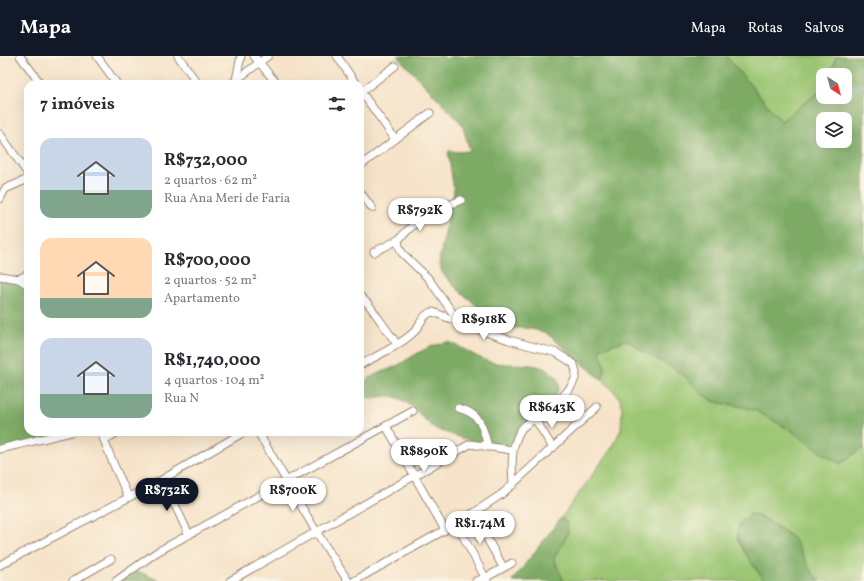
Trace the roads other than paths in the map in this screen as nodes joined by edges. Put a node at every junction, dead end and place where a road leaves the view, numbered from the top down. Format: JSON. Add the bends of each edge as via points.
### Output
{"nodes":[{"id":1,"x":20,"y":56,"type":"edge"},
{"id":2,"x":97,"y":56,"type":"edge"},
{"id":3,"x":178,"y":56,"type":"edge"},
{"id":4,"x":241,"y":56,"type":"edge"},
{"id":5,"x":254,"y":56,"type":"edge"},
{"id":6,"x":268,"y":56,"type":"edge"},
{"id":7,"x":337,"y":56,"type":"edge"},
{"id":8,"x":260,"y":63,"type":"junction"},
{"id":9,"x":395,"y":66,"type":"dead end"},
{"id":10,"x":38,"y":80,"type":"edge"},
{"id":11,"x":114,"y":80,"type":"edge"},
{"id":12,"x":195,"y":80,"type":"edge"},
{"id":13,"x":234,"y":80,"type":"edge"},
{"id":14,"x":236,"y":80,"type":"edge"},
{"id":15,"x":274,"y":80,"type":"edge"},
{"id":16,"x":353,"y":80,"type":"edge"},
{"id":17,"x":364,"y":88,"type":"edge"},
{"id":18,"x":364,"y":96,"type":"edge"},
{"id":19,"x":430,"y":113,"type":"dead end"},
{"id":20,"x":0,"y":134,"type":"edge"},
{"id":21,"x":396,"y":139,"type":"junction"},
{"id":22,"x":364,"y":163,"type":"edge"},
{"id":23,"x":24,"y":168,"type":"edge"},
{"id":24,"x":24,"y":181,"type":"edge"},
{"id":25,"x":364,"y":197,"type":"edge"},
{"id":26,"x":0,"y":198,"type":"edge"},
{"id":27,"x":461,"y":200,"type":"dead end"},
{"id":28,"x":372,"y":208,"type":"dead end"},
{"id":29,"x":398,"y":240,"type":"junction"},
{"id":30,"x":374,"y":252,"type":"dead end"},
{"id":31,"x":0,"y":276,"type":"edge"},
{"id":32,"x":24,"y":276,"type":"edge"},
{"id":33,"x":19,"y":279,"type":"junction"},
{"id":34,"x":24,"y":282,"type":"edge"},
{"id":35,"x":364,"y":300,"type":"edge"},
{"id":36,"x":460,"y":323,"type":"junction"},
{"id":37,"x":397,"y":344,"type":"junction"},
{"id":38,"x":364,"y":363,"type":"edge"},
{"id":39,"x":597,"y":407,"type":"dead end"},
{"id":40,"x":458,"y":408,"type":"dead end"},
{"id":41,"x":413,"y":411,"type":"dead end"},
{"id":42,"x":535,"y":419,"type":"junction"},
{"id":43,"x":386,"y":426,"type":"junction"},
{"id":44,"x":54,"y":436,"type":"edge"},
{"id":45,"x":102,"y":436,"type":"edge"},
{"id":46,"x":111,"y":436,"type":"edge"},
{"id":47,"x":237,"y":436,"type":"edge"},
{"id":48,"x":260,"y":436,"type":"edge"},
{"id":49,"x":104,"y":440,"type":"junction"},
{"id":50,"x":488,"y":446,"type":"junction"},
{"id":51,"x":553,"y":448,"type":"junction"},
{"id":52,"x":0,"y":449,"type":"edge"},
{"id":53,"x":512,"y":450,"type":"junction"},
{"id":54,"x":415,"y":477,"type":"junction"},
{"id":55,"x":286,"y":481,"type":"junction"},
{"id":56,"x":158,"y":482,"type":"junction"},
{"id":57,"x":513,"y":485,"type":"junction"},
{"id":58,"x":128,"y":496,"type":"junction"},
{"id":59,"x":473,"y":513,"type":"junction"},
{"id":60,"x":456,"y":524,"type":"junction"},
{"id":61,"x":445,"y":530,"type":"junction"},
{"id":62,"x":317,"y":533,"type":"junction"},
{"id":63,"x":189,"y":535,"type":"junction"},
{"id":64,"x":111,"y":559,"type":"dead end"},
{"id":65,"x":512,"y":562,"type":"dead end"},
{"id":66,"x":0,"y":565,"type":"edge"},
{"id":67,"x":503,"y":567,"type":"junction"},
{"id":68,"x":486,"y":579,"type":"edge"},
{"id":69,"x":73,"y":581,"type":"edge"},
{"id":70,"x":116,"y":581,"type":"edge"},
{"id":71,"x":230,"y":581,"type":"edge"},
{"id":72,"x":348,"y":581,"type":"edge"},
{"id":73,"x":354,"y":581,"type":"edge"},
{"id":74,"x":476,"y":581,"type":"edge"}],
"edges":[{"from":1,"to":10,"type":"street"},
{"from":2,"to":11,"type":"street"},
{"from":3,"to":12,"type":"street"},
{"from":4,"to":13,"type":"street"},
{"from":5,"to":8,"type":"street"},
{"from":6,"to":8,"type":"street"},
{"from":7,"to":16,"type":"street"},
{"from":8,"to":14,"type":"street"},
{"from":8,"to":15,"type":"street"},
{"from":9,"to":17,"type":"street"},
{"from":18,"to":21,"type":"street"},
{"from":19,"to":21,"type":"street"},
{"from":20,"to":23,"type":"street"},
{"from":21,"to":22,"type":"street"},
{"from":24,"to":26,"type":"street","via":[[5,189]]},
{"from":25,"to":28,"type":"street"},
{"from":27,"to":29,"type":"street","via":[[430,213]]},
{"from":29,"to":30,"type":"street"},
{"from":29,"to":36,"type":"street","via":[[402,253],[428,278]]},
{"from":31,"to":33,"type":"street"},
{"from":32,"to":33,"type":"street"},
{"from":33,"to":34,"type":"street"},
{"from":35,"to":37,"type":"street"},
{"from":36,"to":37,"type":"street","via":[[433,312],[429,313],[411,334]]},
{"from":36,"to":42,"type":"street","via":[[509,340],[557,352],[574,364],[576,374],[570,388]]},
{"from":37,"to":38,"type":"street"},
{"from":39,"to":51,"type":"street"},
{"from":40,"to":50,"type":"street","via":[[468,410],[480,422]]},
{"from":41,"to":43,"type":"street"},
{"from":42,"to":51,"type":"street"},
{"from":42,"to":53,"type":"street","via":[[523,426]]},
{"from":43,"to":54,"type":"street"},
{"from":43,"to":55,"type":"street"},
{"from":44,"to":52,"type":"street"},
{"from":45,"to":49,"type":"street"},
{"from":46,"to":49,"type":"street"},
{"from":47,"to":56,"type":"street"},
{"from":48,"to":55,"type":"street"},
{"from":49,"to":58,"type":"street"},
{"from":50,"to":53,"type":"street"},
{"from":50,"to":54,"type":"street","via":[[470,444]]},
{"from":51,"to":57,"type":"street"},
{"from":53,"to":57,"type":"street"},
{"from":54,"to":61,"type":"street"},
{"from":54,"to":62,"type":"street"},
{"from":55,"to":62,"type":"street"},
{"from":55,"to":63,"type":"street"},
{"from":56,"to":58,"type":"street"},
{"from":56,"to":63,"type":"street","via":[[176,507]]},
{"from":57,"to":59,"type":"street"},
{"from":58,"to":66,"type":"street"},
{"from":59,"to":60,"type":"street"},
{"from":59,"to":67,"type":"street"},
{"from":60,"to":61,"type":"street"},
{"from":60,"to":68,"type":"street"},
{"from":61,"to":73,"type":"street"},
{"from":62,"to":71,"type":"street"},
{"from":62,"to":72,"type":"street"},
{"from":63,"to":70,"type":"street","via":[[157,552]]},
{"from":64,"to":69,"type":"street"},
{"from":65,"to":67,"type":"street"},
{"from":67,"to":68,"type":"street"},
{"from":68,"to":74,"type":"street"}]}
